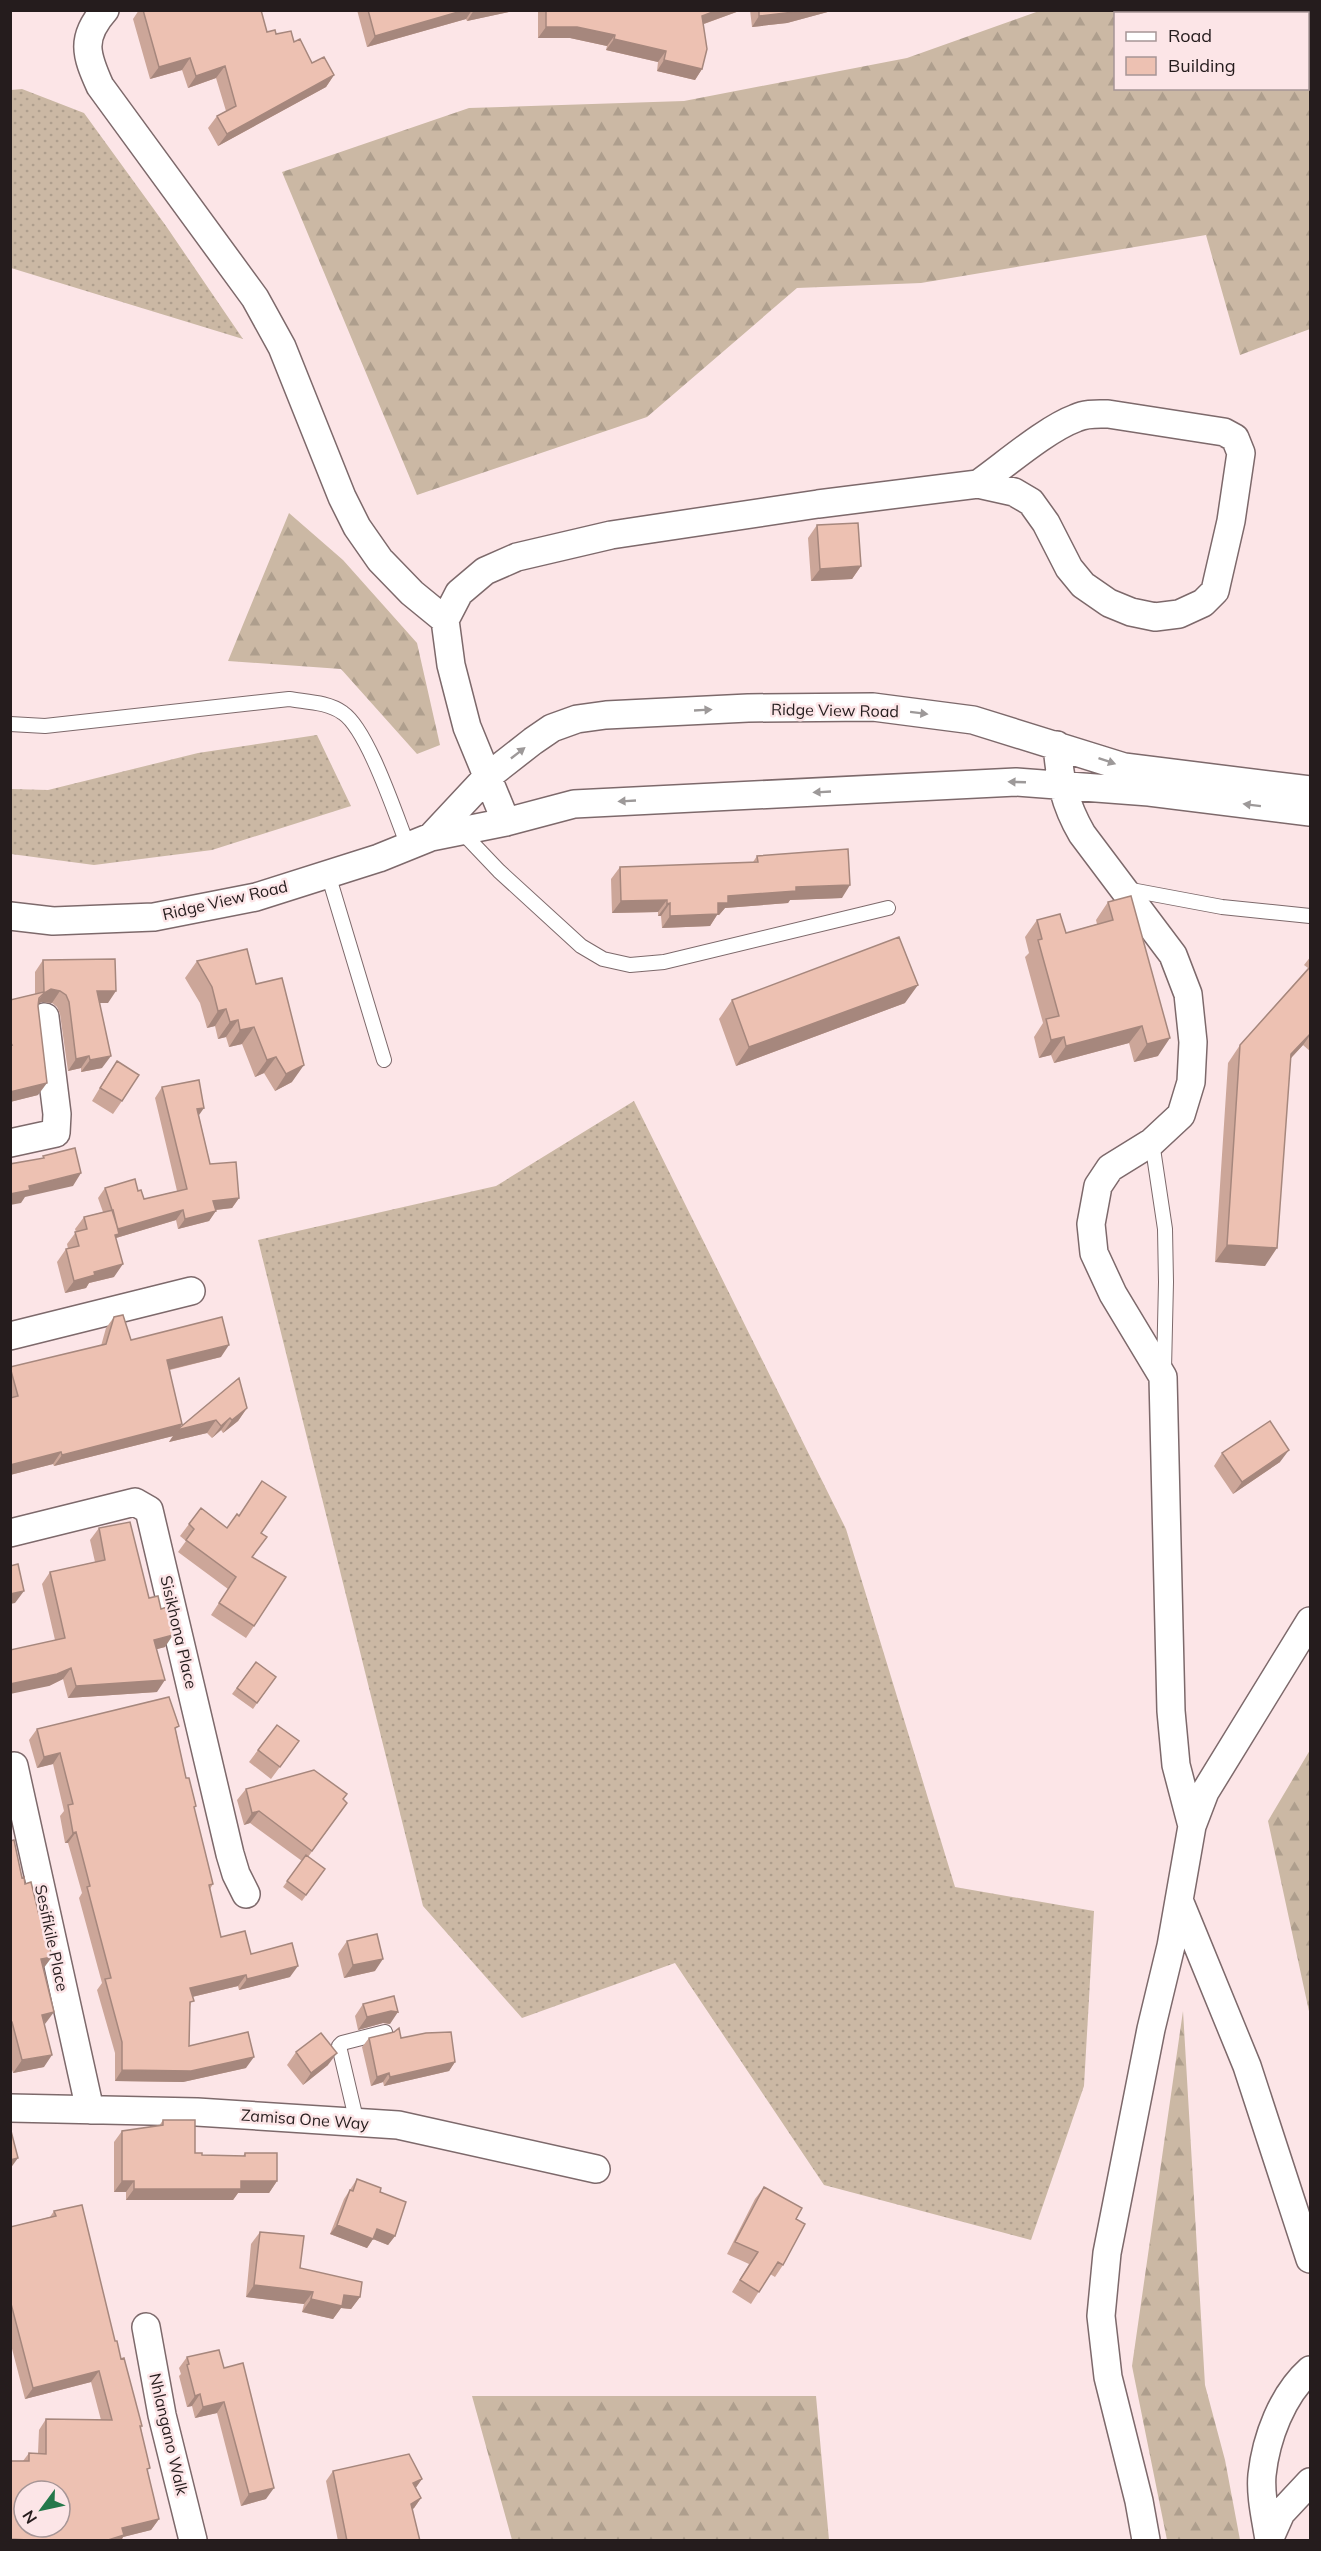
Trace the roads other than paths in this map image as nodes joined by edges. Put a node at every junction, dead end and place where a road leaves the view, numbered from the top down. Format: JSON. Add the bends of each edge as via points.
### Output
{"nodes":[{"id":1,"x":105,"y":10,"type":"edge"},
{"id":2,"x":978,"y":484,"type":"junction"},
{"id":3,"x":445,"y":620,"type":"junction"},
{"id":4,"x":10,"y":724,"type":"edge"},
{"id":5,"x":1057,"y":745,"type":"junction"},
{"id":6,"x":487,"y":777,"type":"junction"},
{"id":7,"x":1061,"y":786,"type":"junction"},
{"id":8,"x":1311,"y":789,"type":"edge"},
{"id":9,"x":1311,"y":812,"type":"edge"},
{"id":10,"x":506,"y":822,"type":"junction"},
{"id":11,"x":454,"y":824,"type":"junction"},
{"id":12,"x":419,"y":841,"type":"junction"},
{"id":13,"x":328,"y":874,"type":"junction"},
{"id":14,"x":1122,"y":888,"type":"junction"},
{"id":15,"x":888,"y":908,"type":"dead end"},
{"id":16,"x":10,"y":916,"type":"edge"},
{"id":17,"x":1311,"y":916,"type":"edge"},
{"id":18,"x":45,"y":1017,"type":"dead end"},
{"id":19,"x":384,"y":1060,"type":"dead end"},
{"id":20,"x":1152,"y":1142,"type":"junction"},
{"id":21,"x":10,"y":1143,"type":"edge"},
{"id":22,"x":191,"y":1291,"type":"dead end"},
{"id":23,"x":10,"y":1336,"type":"edge"},
{"id":24,"x":1163,"y":1377,"type":"junction"},
{"id":25,"x":10,"y":1533,"type":"edge"},
{"id":26,"x":1311,"y":1622,"type":"edge"},
{"id":27,"x":14,"y":1766,"type":"dead end"},
{"id":28,"x":1192,"y":1826,"type":"junction"},
{"id":29,"x":246,"y":1894,"type":"dead end"},
{"id":30,"x":1179,"y":1900,"type":"junction"},
{"id":31,"x":385,"y":2032,"type":"edge"},
{"id":32,"x":10,"y":2108,"type":"edge"},
{"id":33,"x":90,"y":2110,"type":"junction"},
{"id":34,"x":357,"y":2123,"type":"junction"},
{"id":35,"x":596,"y":2169,"type":"dead end"},
{"id":36,"x":1311,"y":2259,"type":"edge"},
{"id":37,"x":146,"y":2327,"type":"dead end"},
{"id":38,"x":1311,"y":2370,"type":"edge"},
{"id":39,"x":1311,"y":2482,"type":"edge"},
{"id":40,"x":193,"y":2541,"type":"edge"},
{"id":41,"x":1146,"y":2541,"type":"edge"}],
"edges":[{"from":1,"to":3,"type":"street","via":[[89,35],[87,58],[100,86],[255,298],[282,347],[357,527],[380,560]]},
{"from":2,"to":2,"type":"street","via":[[1058,427],[1089,414],[1224,432],[1235,438],[1241,453],[1215,591],[1203,603],[1179,614],[1155,617],[1109,603],[1083,585],[1031,502],[1014,492]]},
{"from":2,"to":3,"type":"street","via":[[611,536],[517,557],[485,571],[459,594]]},
{"from":3,"to":6,"type":"street","via":[[457,693]]},
{"from":4,"to":12,"type":"lane","via":[[45,726],[289,699],[325,704],[344,713],[362,737]]},
{"from":6,"to":5,"type":"street","name":"Ridge View Road","one_way":true,"via":[[552,728],[606,715],[873,707],[973,720]]},
{"from":5,"to":7,"type":"street"},
{"from":5,"to":8,"type":"street","name":"Ridge View Road","one_way":true,"via":[[1124,767]]},
{"from":6,"to":10,"type":"street"},
{"from":6,"to":11,"type":"street","name":"Ridge View Road"},
{"from":9,"to":7,"type":"street","name":"Ridge View Road","one_way":true,"via":[[1149,792]]},
{"from":7,"to":10,"type":"street","name":"Ridge View Road","one_way":true,"via":[[1016,782],[619,801],[574,804]]},
{"from":7,"to":14,"type":"street","via":[[1082,834]]},
{"from":10,"to":11,"type":"street","name":"Ridge View Road"},
{"from":11,"to":12,"type":"street","name":"Ridge View Road"},
{"from":11,"to":15,"type":"lane","via":[[581,946],[603,959],[630,965],[663,962]]},
{"from":12,"to":13,"type":"street","name":"Ridge View Road"},
{"from":13,"to":16,"type":"street","name":"Ridge View Road","via":[[256,897],[154,916],[52,921]]},
{"from":13,"to":19,"type":"lane"},
{"from":14,"to":17,"type":"lane","via":[[1222,906]]},
{"from":14,"to":20,"type":"street","via":[[1173,955],[1188,994],[1193,1042],[1191,1082],[1181,1115]]},
{"from":18,"to":21,"type":"street","via":[[56,1133]]},
{"from":20,"to":24,"type":"lane","via":[[1164,1229]]},
{"from":20,"to":24,"type":"street","via":[[1110,1168],[1098,1186],[1091,1224],[1094,1253],[1113,1294]]},
{"from":22,"to":23,"type":"street"},
{"from":24,"to":28,"type":"street","via":[[1171,1712],[1176,1765]]},
{"from":25,"to":29,"type":"street","name":"Sisikhona Place","via":[[135,1502],[149,1510],[230,1854]]},
{"from":26,"to":28,"type":"street","via":[[1209,1785]]},
{"from":27,"to":33,"type":"street","name":"Sesifikile Place"},
{"from":28,"to":30,"type":"street"},
{"from":30,"to":36,"type":"street","via":[[1246,2066]]},
{"from":30,"to":41,"type":"street","via":[[1107,2253],[1101,2316],[1108,2377]]},
{"from":31,"to":34,"type":"lane","via":[[339,2046]]},
{"from":32,"to":33,"type":"street","name":"Zamisa One Way"},
{"from":33,"to":34,"type":"street","name":"Zamisa One Way","via":[[197,2112]]},
{"from":34,"to":35,"type":"street","name":"Zamisa One Way","via":[[398,2126]]},
{"from":37,"to":40,"type":"street","name":"Nhlangano Walk","via":[[162,2415]]},
{"from":38,"to":39,"type":"street","via":[[1282,2406],[1269,2439],[1262,2476],[1269,2541],[1281,2513]]}]}
